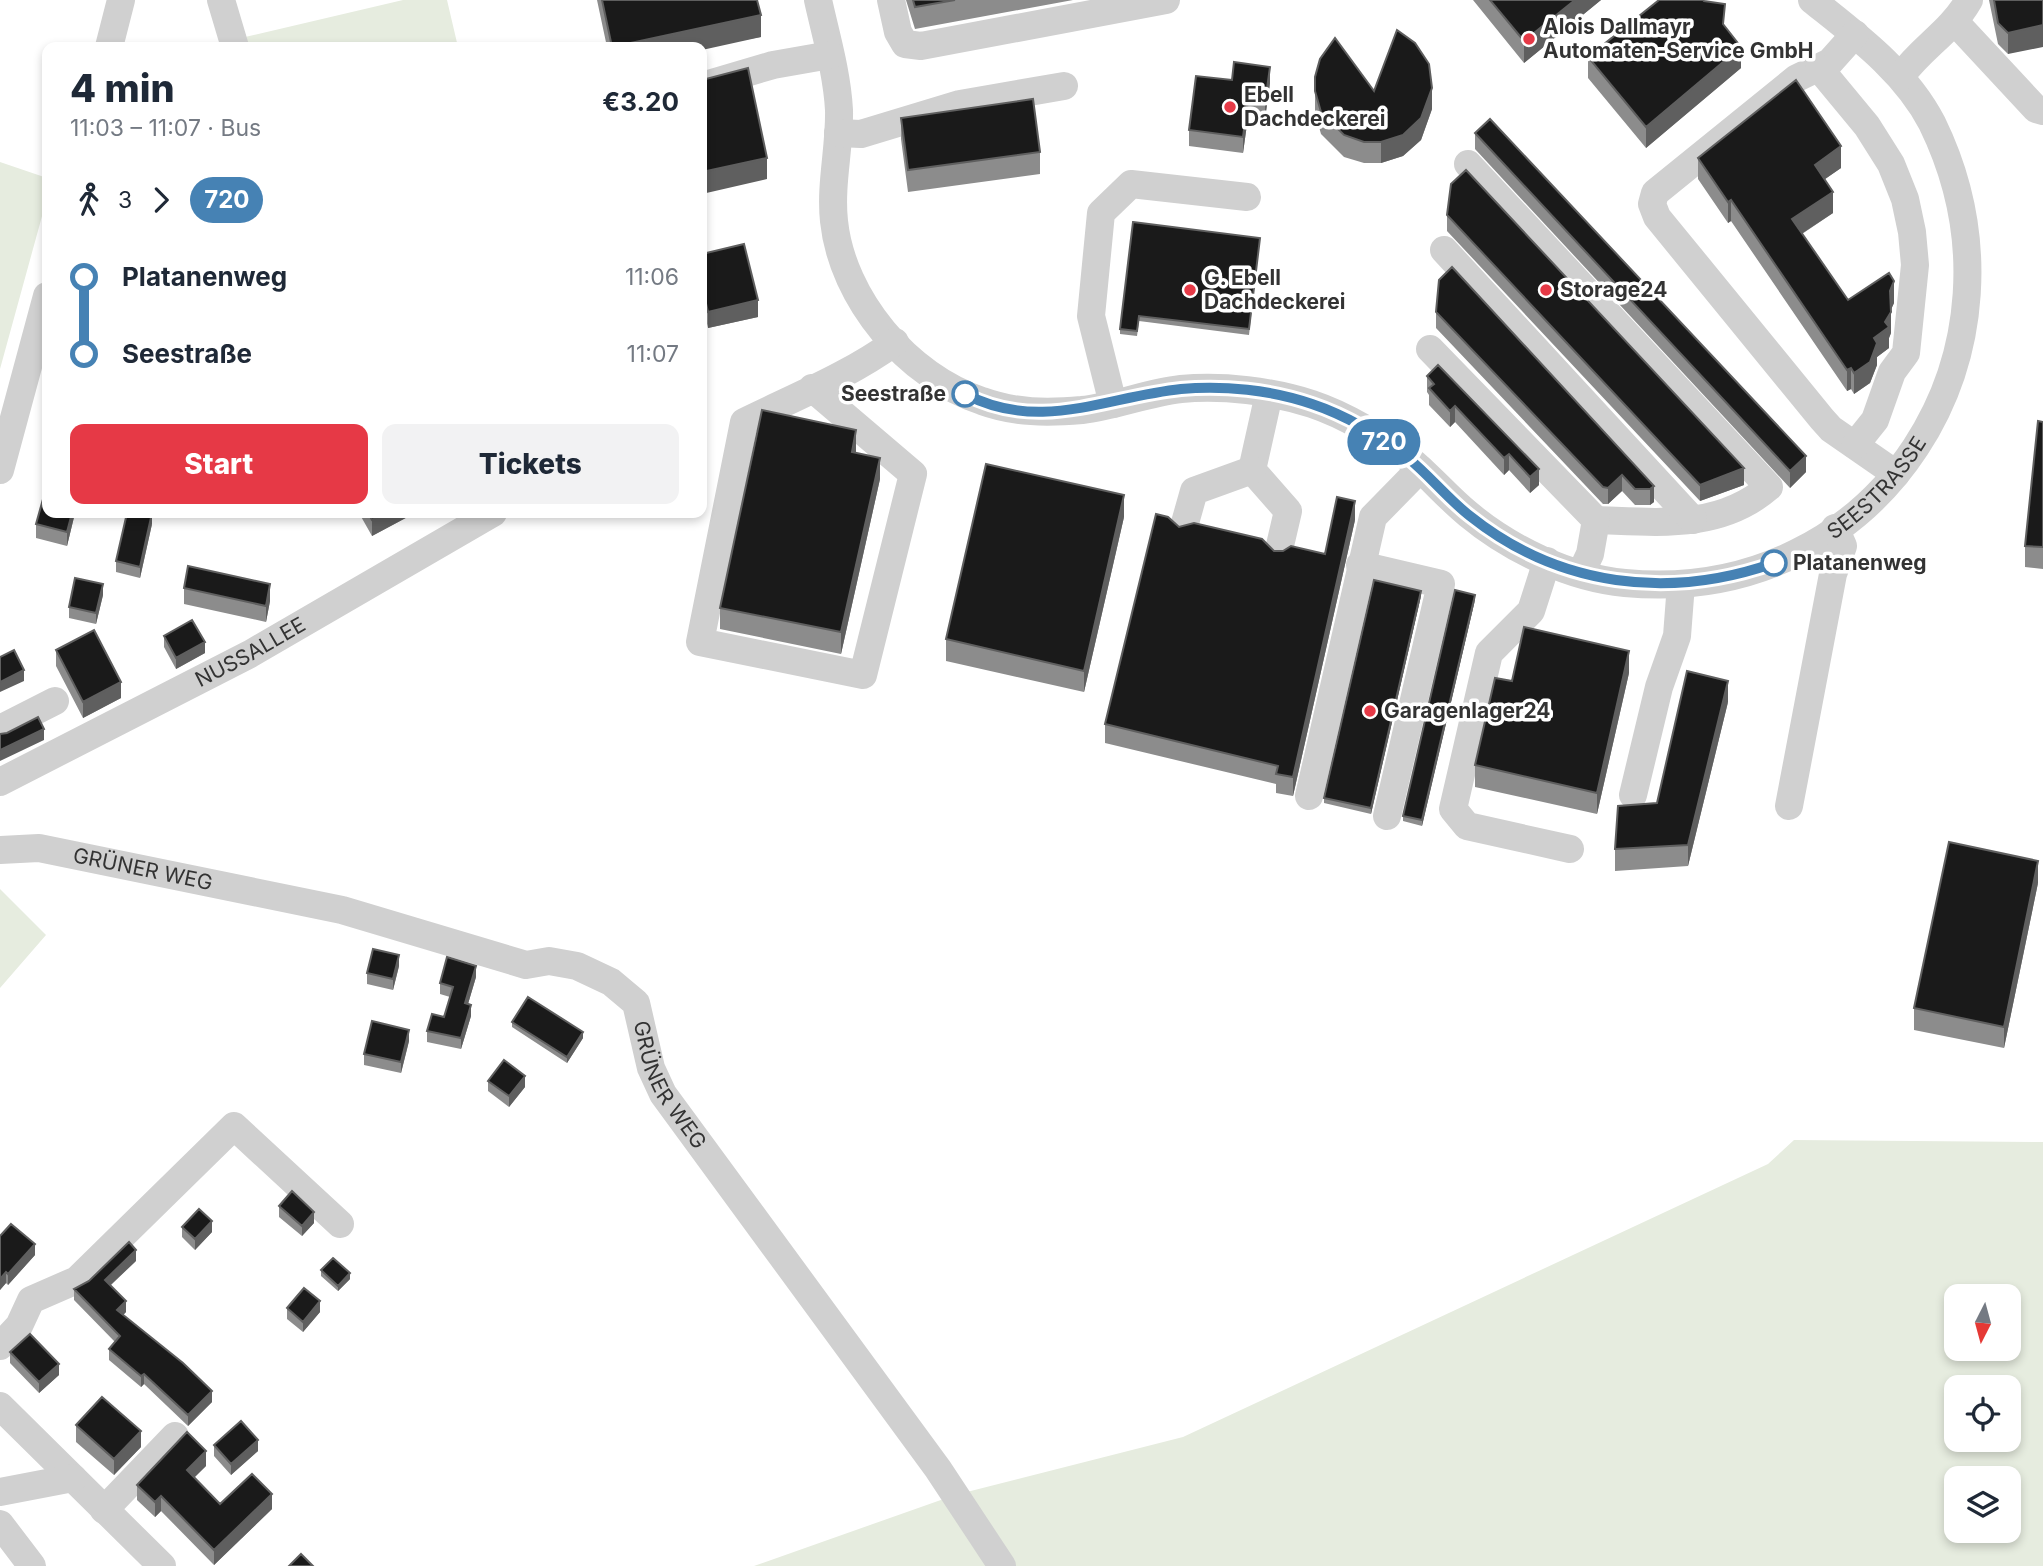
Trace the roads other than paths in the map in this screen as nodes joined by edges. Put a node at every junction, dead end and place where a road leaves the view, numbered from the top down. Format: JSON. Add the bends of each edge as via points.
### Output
{"nodes":[{"id":1,"x":121,"y":0,"type":"edge"},
{"id":2,"x":221,"y":0,"type":"edge"},
{"id":3,"x":818,"y":0,"type":"edge"},
{"id":4,"x":891,"y":0,"type":"edge"},
{"id":5,"x":1166,"y":0,"type":"edge"},
{"id":6,"x":1812,"y":0,"type":"edge"},
{"id":7,"x":1963,"y":11,"type":"edge"},
{"id":8,"x":1854,"y":34,"type":"junction"},
{"id":9,"x":110,"y":42,"type":"edge"},
{"id":10,"x":234,"y":42,"type":"edge"},
{"id":11,"x":830,"y":55,"type":"junction"},
{"id":12,"x":1819,"y":68,"type":"junction"},
{"id":13,"x":1901,"y":76,"type":"junction"},
{"id":14,"x":707,"y":85,"type":"edge"},
{"id":15,"x":1064,"y":86,"type":"dead end"},
{"id":16,"x":2043,"y":111,"type":"edge"},
{"id":17,"x":838,"y":133,"type":"junction"},
{"id":18,"x":1468,"y":164,"type":"dead end"},
{"id":19,"x":1247,"y":197,"type":"dead end"},
{"id":20,"x":1444,"y":250,"type":"dead end"},
{"id":21,"x":42,"y":317,"type":"edge"},
{"id":22,"x":895,"y":342,"type":"junction"},
{"id":23,"x":1430,"y":349,"type":"dead end"},
{"id":24,"x":812,"y":388,"type":"junction"},
{"id":25,"x":1269,"y":394,"type":"junction"},
{"id":26,"x":1113,"y":404,"type":"junction"},
{"id":27,"x":1855,"y":445,"type":"junction"},
{"id":28,"x":1419,"y":469,"type":"junction"},
{"id":29,"x":0,"y":470,"type":"edge"},
{"id":30,"x":1252,"y":470,"type":"junction"},
{"id":31,"x":1896,"y":474,"type":"junction"},
{"id":32,"x":484,"y":518,"type":"edge"},
{"id":33,"x":1596,"y":520,"type":"junction"},
{"id":34,"x":1693,"y":520,"type":"junction"},
{"id":35,"x":1835,"y":528,"type":"junction"},
{"id":36,"x":1183,"y":530,"type":"edge"},
{"id":37,"x":1278,"y":554,"type":"edge"},
{"id":38,"x":1547,"y":561,"type":"junction"},
{"id":39,"x":1360,"y":565,"type":"junction"},
{"id":40,"x":1581,"y":573,"type":"junction"},
{"id":41,"x":1681,"y":584,"type":"junction"},
{"id":42,"x":55,"y":701,"type":"dead end"},
{"id":43,"x":0,"y":729,"type":"edge"},
{"id":44,"x":0,"y":782,"type":"edge"},
{"id":45,"x":1633,"y":794,"type":"dead end"},
{"id":46,"x":1309,"y":796,"type":"dead end"},
{"id":47,"x":1789,"y":806,"type":"dead end"},
{"id":48,"x":1387,"y":816,"type":"dead end"},
{"id":49,"x":1570,"y":849,"type":"dead end"},
{"id":50,"x":0,"y":850,"type":"edge"},
{"id":51,"x":340,"y":1224,"type":"dead end"},
{"id":52,"x":0,"y":1346,"type":"edge"},
{"id":53,"x":0,"y":1406,"type":"edge"},
{"id":54,"x":175,"y":1436,"type":"dead end"},
{"id":55,"x":73,"y":1478,"type":"junction"},
{"id":56,"x":0,"y":1492,"type":"edge"},
{"id":57,"x":104,"y":1510,"type":"junction"},
{"id":58,"x":0,"y":1524,"type":"edge"},
{"id":59,"x":32,"y":1566,"type":"edge"},
{"id":60,"x":162,"y":1566,"type":"edge"},
{"id":61,"x":1002,"y":1566,"type":"edge"}],
"edges":[{"from":1,"to":9,"type":"street"},
{"from":2,"to":10,"type":"street"},
{"from":3,"to":11,"type":"street","name":"SEESTRASSE"},
{"from":4,"to":5,"type":"street","via":[[901,38],[905,44],[921,46]]},
{"from":6,"to":8,"type":"street","name":"SEESTRASSE"},
{"from":7,"to":13,"type":"street"},
{"from":7,"to":16,"type":"street","via":[[2036,109]]},
{"from":8,"to":12,"type":"street"},
{"from":8,"to":13,"type":"street","name":"SEESTRASSE"},
{"from":11,"to":14,"type":"street","via":[[773,65]]},
{"from":11,"to":17,"type":"street","name":"SEESTRASSE","via":[[839,108]]},
{"from":12,"to":27,"type":"street","via":[[1867,125],[1891,164],[1912,232],[1915,265],[1906,353],[1892,372],[1875,420]]},
{"from":12,"to":27,"type":"street","via":[[1797,78],[1758,108],[1655,193],[1652,204],[1657,217],[1822,419]]},
{"from":13,"to":31,"type":"street","name":"SEESTRASSE","via":[[1931,121],[1955,177],[1967,226],[1969,274],[1965,331],[1950,387],[1936,419]]},
{"from":15,"to":17,"type":"street","via":[[960,104],[861,134]]},
{"from":17,"to":22,"type":"street","name":"SEESTRASSE","via":[[834,222],[841,254],[868,313]]},
{"from":18,"to":34,"type":"street","via":[[1769,487],[1752,502],[1709,519]]},
{"from":19,"to":26,"type":"street","via":[[1130,184],[1101,214],[1091,316]]},
{"from":20,"to":34,"type":"street"},
{"from":21,"to":29,"type":"street"},
{"from":22,"to":24,"type":"street"},
{"from":22,"to":26,"type":"street","name":"SEESTRASSE","via":[[930,375],[977,400],[1038,413]]},
{"from":23,"to":33,"type":"street"},
{"from":24,"to":24,"type":"street","via":[[744,422],[700,642],[863,675],[913,474]]},
{"from":25,"to":26,"type":"street","name":"SEESTRASSE","via":[[1182,389]]},
{"from":25,"to":28,"type":"street","name":"SEESTRASSE","via":[[1340,416]]},
{"from":25,"to":30,"type":"street"},
{"from":27,"to":31,"type":"street"},
{"from":28,"to":38,"type":"street","name":"SEESTRASSE","via":[[1471,517]]},
{"from":28,"to":39,"type":"street","via":[[1373,517]]},
{"from":30,"to":36,"type":"street","via":[[1194,491]]},
{"from":30,"to":37,"type":"street","via":[[1288,511]]},
{"from":31,"to":35,"type":"street","name":"SEESTRASSE","via":[[1864,512]]},
{"from":32,"to":44,"type":"street","name":"NUSSALLEE","via":[[250,653]]},
{"from":33,"to":34,"type":"street"},
{"from":33,"to":40,"type":"street"},
{"from":35,"to":41,"type":"street","name":"SEESTRASSE","via":[[1774,563],[1728,577]]},
{"from":35,"to":47,"type":"street","via":[[1843,546],[1833,574]]},
{"from":38,"to":40,"type":"street","name":"SEESTRASSE"},
{"from":38,"to":49,"type":"street","via":[[1531,611],[1489,653],[1453,809],[1466,826]]},
{"from":39,"to":46,"type":"street"},
{"from":39,"to":48,"type":"street","via":[[1441,584]]},
{"from":40,"to":41,"type":"street","name":"SEESTRASSE","via":[[1622,583]]},
{"from":41,"to":45,"type":"street","via":[[1677,636],[1659,687]]},
{"from":42,"to":43,"type":"street"},
{"from":50,"to":61,"type":"street","name":"GRÜNER WEG","via":[[39,848],[342,910],[526,965],[549,961],[577,966],[611,982],[636,1003],[651,1068],[663,1094],[938,1469]]},
{"from":51,"to":52,"type":"street","via":[[234,1126],[77,1280],[31,1300],[19,1326]]},
{"from":53,"to":55,"type":"street"},
{"from":54,"to":57,"type":"street"},
{"from":55,"to":56,"type":"street"},
{"from":55,"to":57,"type":"street"},
{"from":57,"to":60,"type":"street"},
{"from":58,"to":59,"type":"street"}]}
